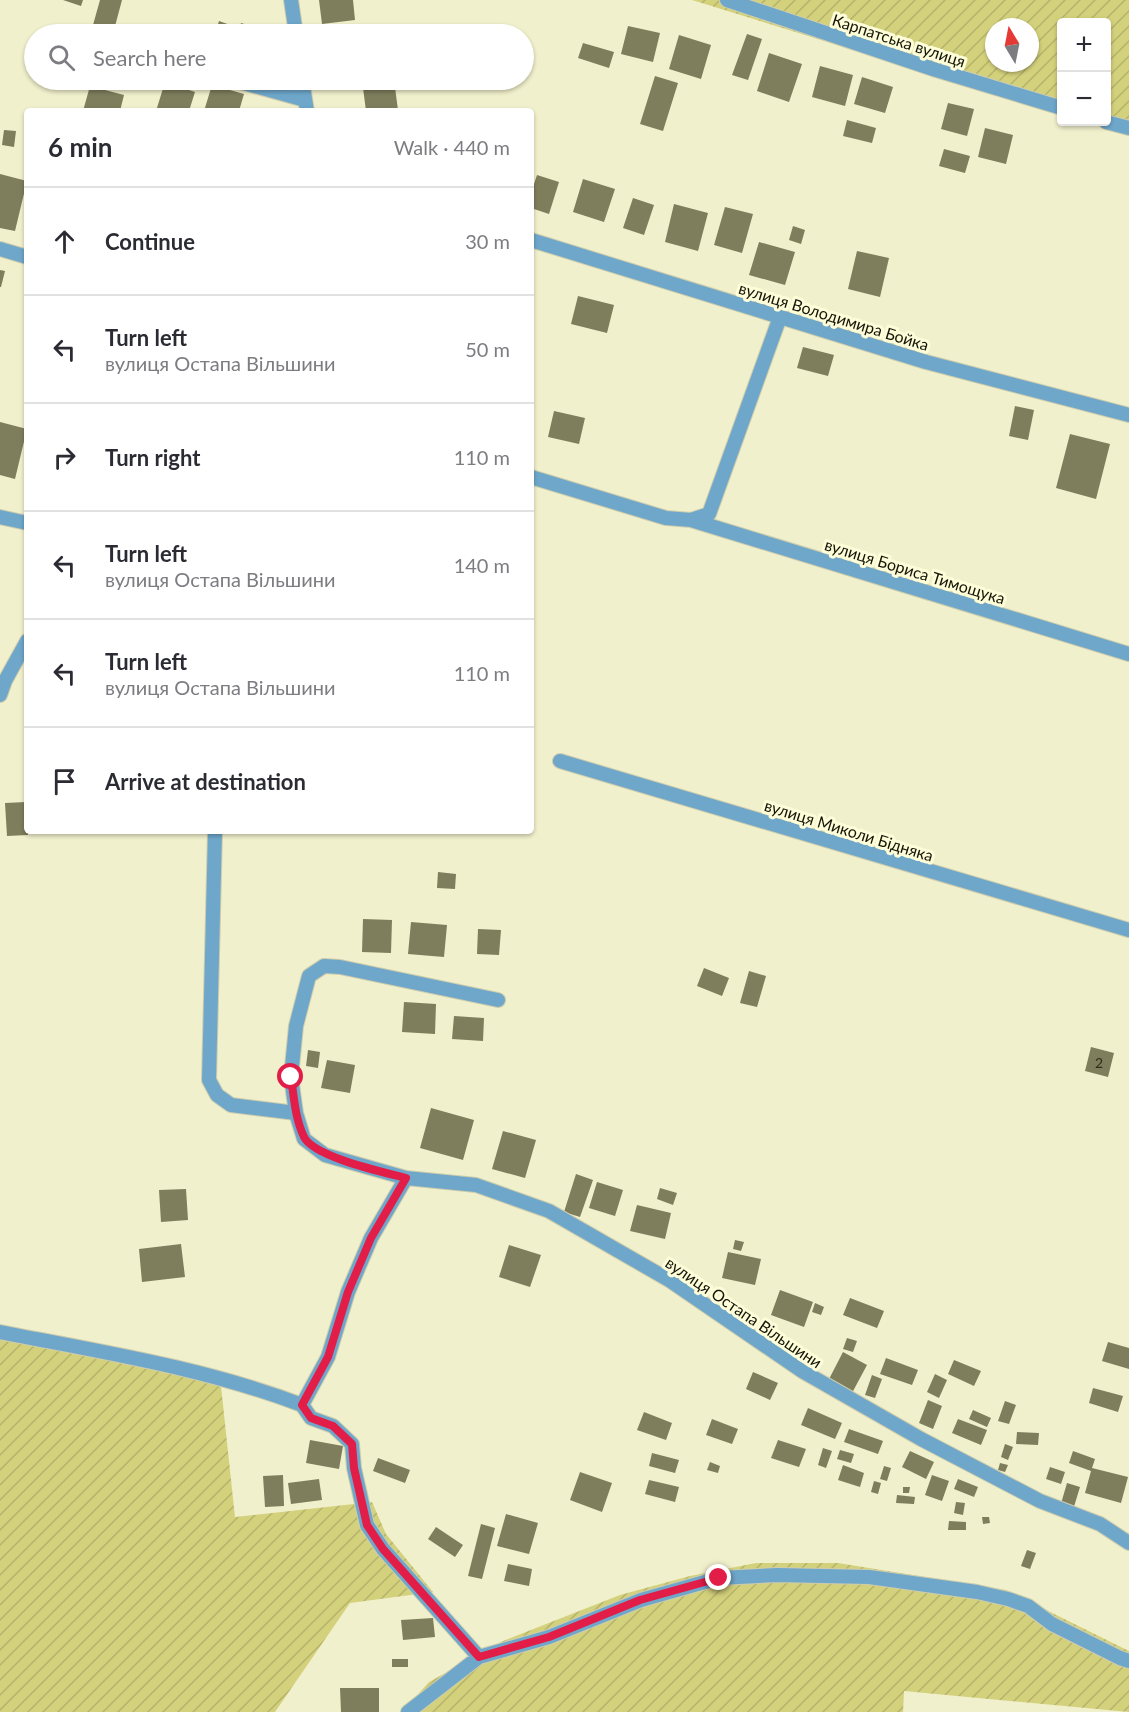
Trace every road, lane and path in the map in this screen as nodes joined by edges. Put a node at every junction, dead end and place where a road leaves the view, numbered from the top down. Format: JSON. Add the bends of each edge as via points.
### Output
{"nodes":[{"id":1,"x":291,"y":0,"type":"edge"},
{"id":2,"x":727,"y":0,"type":"edge"},
{"id":3,"x":295,"y":24,"type":"edge"},
{"id":4,"x":262,"y":90,"type":"edge"},
{"id":5,"x":304,"y":90,"type":"edge"},
{"id":6,"x":306,"y":105,"type":"edge"},
{"id":7,"x":1057,"y":106,"type":"edge"},
{"id":8,"x":1111,"y":123,"type":"edge"},
{"id":9,"x":1129,"y":128,"type":"edge"},
{"id":10,"x":534,"y":241,"type":"edge"},
{"id":11,"x":0,"y":249,"type":"edge"},
{"id":12,"x":24,"y":256,"type":"edge"},
{"id":13,"x":780,"y":317,"type":"junction"},
{"id":14,"x":1129,"y":415,"type":"edge"},
{"id":15,"x":534,"y":478,"type":"edge"},
{"id":16,"x":0,"y":517,"type":"edge"},
{"id":17,"x":691,"y":520,"type":"junction"},
{"id":18,"x":24,"y":522,"type":"edge"},
{"id":19,"x":24,"y":646,"type":"edge"},
{"id":20,"x":1129,"y":654,"type":"edge"},
{"id":21,"x":0,"y":696,"type":"edge"},
{"id":22,"x":560,"y":761,"type":"dead end"},
{"id":23,"x":216,"y":834,"type":"edge"},
{"id":24,"x":1129,"y":930,"type":"edge"},
{"id":25,"x":498,"y":1000,"type":"dead end"},
{"id":26,"x":296,"y":1113,"type":"junction"},
{"id":27,"x":406,"y":1178,"type":"junction"},
{"id":28,"x":0,"y":1332,"type":"edge"},
{"id":29,"x":302,"y":1405,"type":"junction"},
{"id":30,"x":1129,"y":1543,"type":"edge"},
{"id":31,"x":479,"y":1657,"type":"junction"},
{"id":32,"x":1129,"y":1661,"type":"edge"},
{"id":33,"x":408,"y":1712,"type":"edge"}],
"edges":[{"from":1,"to":3,"type":"street"},
{"from":2,"to":7,"type":"street","name":"Карпатська вулиця"},
{"from":4,"to":6,"type":"street"},
{"from":5,"to":6,"type":"street"},
{"from":8,"to":9,"type":"street"},
{"from":10,"to":13,"type":"street","name":"вулиця Володимира Бойка"},
{"from":11,"to":12,"type":"street"},
{"from":13,"to":14,"type":"street","name":"вулиця Володимира Бойка","via":[[926,362]]},
{"from":13,"to":17,"type":"street","via":[[709,514]]},
{"from":15,"to":17,"type":"street","name":"вулиця Бориса Тимощука","via":[[666,518]]},
{"from":16,"to":18,"type":"street"},
{"from":17,"to":20,"type":"street","name":"вулиця Бориса Тимощука"},
{"from":19,"to":21,"type":"street"},
{"from":22,"to":24,"type":"street","name":"вулиця Миколи Бідняка"},
{"from":23,"to":26,"type":"street","via":[[209,1080],[217,1095],[231,1105]]},
{"from":25,"to":26,"type":"street","via":[[324,966],[309,976],[297,1026],[291,1077]]},
{"from":26,"to":27,"type":"street","name":"вулиця Остапа Вільшини","via":[[304,1139],[325,1155]]},
{"from":27,"to":29,"type":"street","via":[[371,1238],[348,1292],[328,1357]]},
{"from":27,"to":30,"type":"street","name":"вулиця Остапа Вільшини","via":[[476,1185],[549,1211],[669,1280],[812,1377],[951,1455],[1040,1501],[1100,1524]]},
{"from":28,"to":29,"type":"street","via":[[170,1366],[260,1389]]},
{"from":29,"to":31,"type":"street","via":[[311,1418],[333,1426],[352,1444],[367,1525],[383,1549]]},
{"from":31,"to":32,"type":"street","via":[[549,1637],[640,1600],[719,1578],[777,1575],[869,1577],[1008,1599]]},
{"from":31,"to":33,"type":"street"}]}
